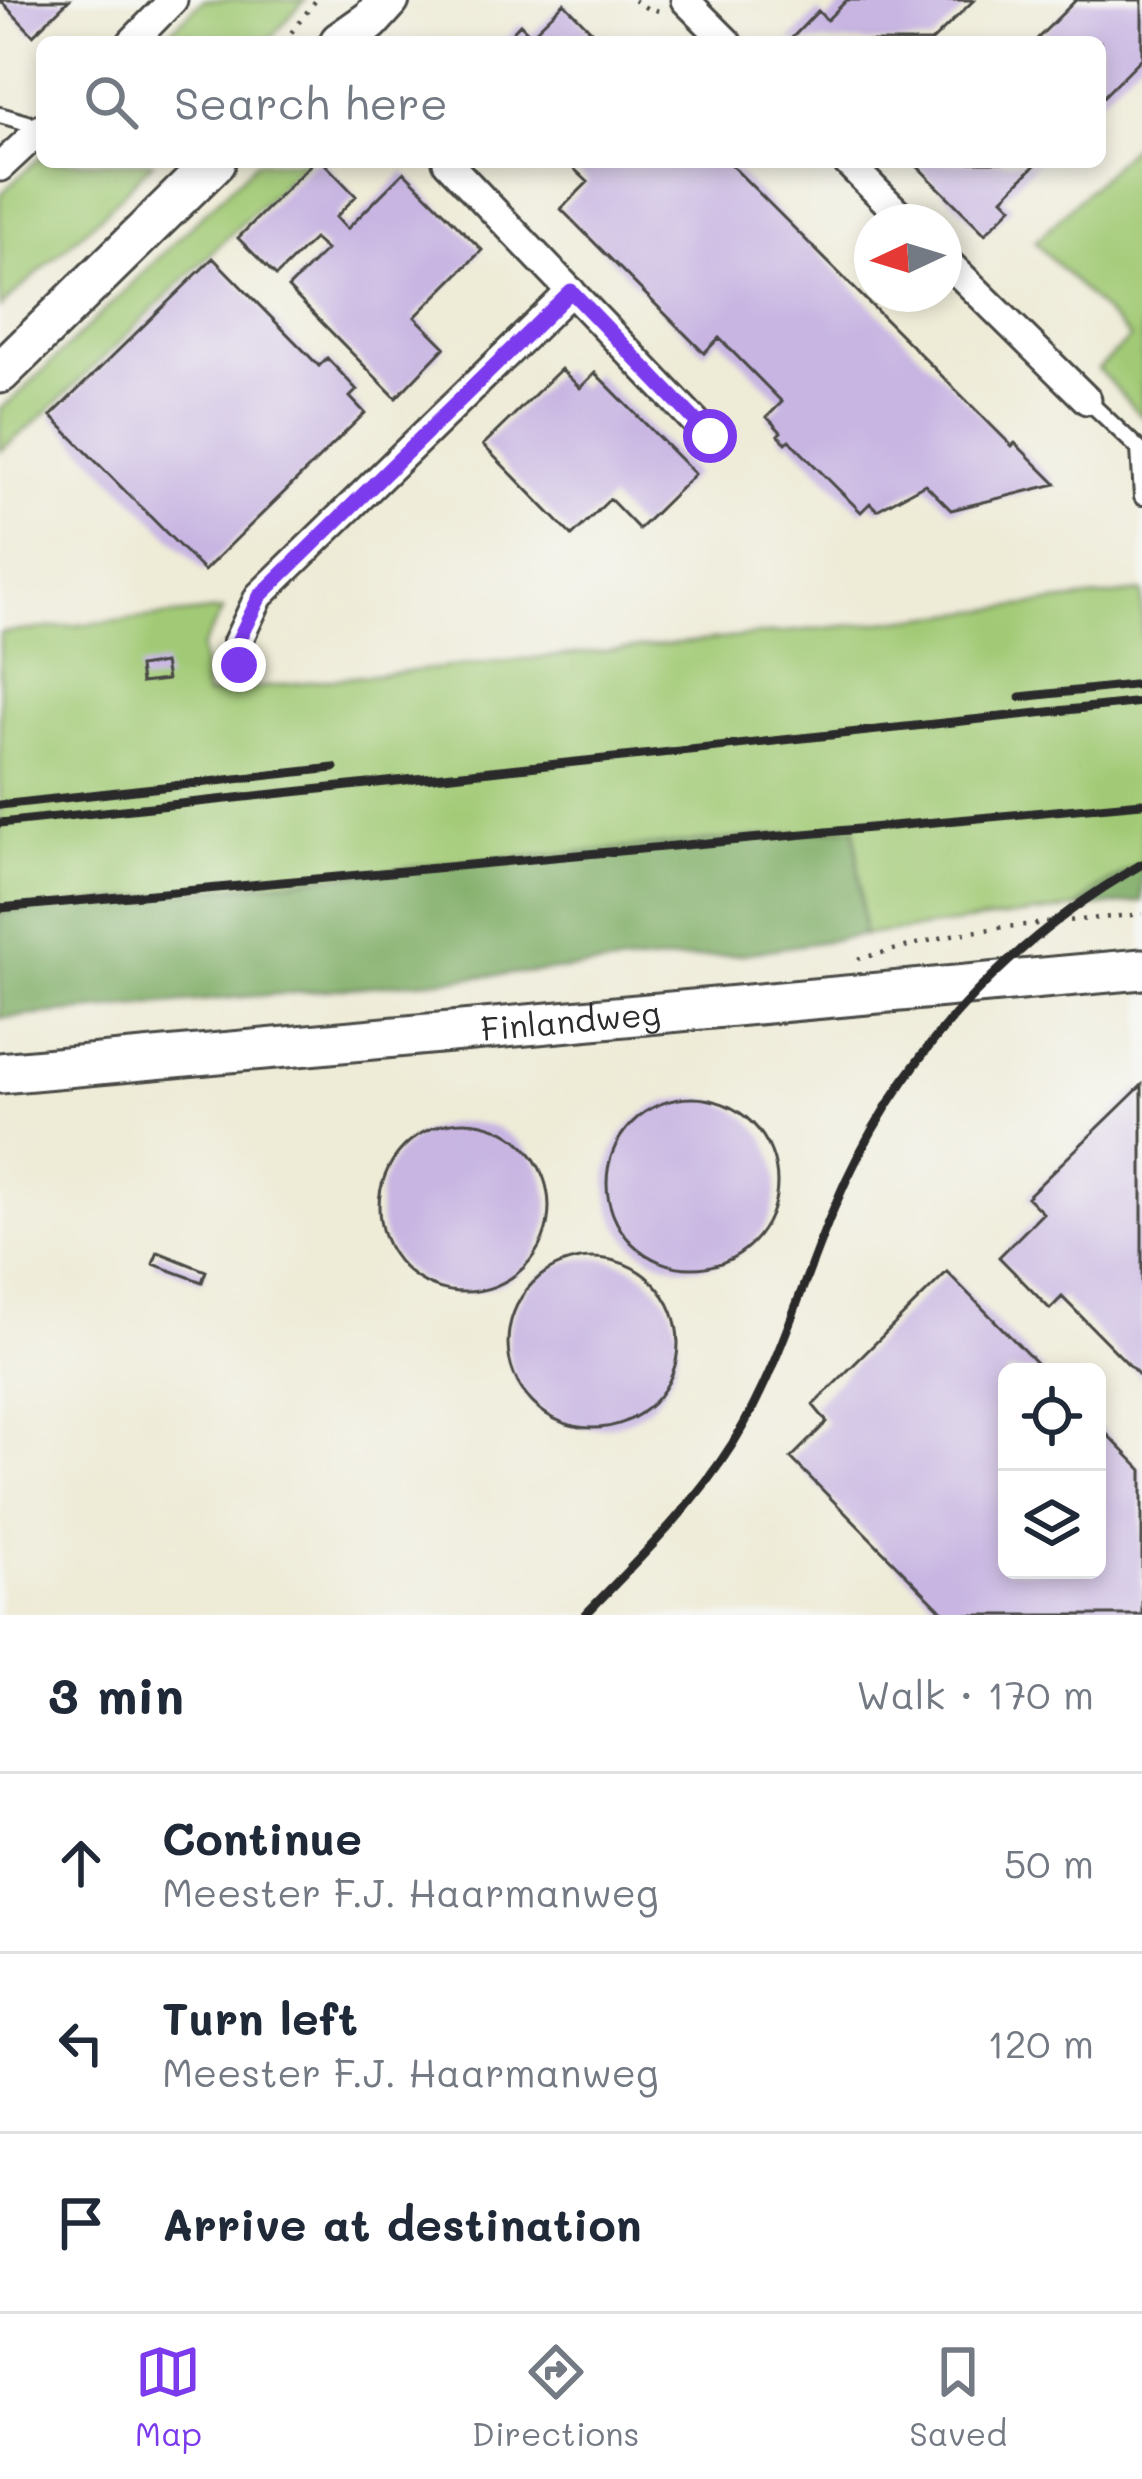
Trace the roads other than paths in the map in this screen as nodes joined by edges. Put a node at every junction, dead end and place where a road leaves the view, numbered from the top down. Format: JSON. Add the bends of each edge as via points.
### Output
{"nodes":[{"id":1,"x":173,"y":0,"type":"edge"},
{"id":2,"x":354,"y":0,"type":"edge"},
{"id":3,"x":389,"y":0,"type":"edge"},
{"id":4,"x":685,"y":0,"type":"edge"},
{"id":5,"x":138,"y":36,"type":"edge"},
{"id":6,"x":340,"y":36,"type":"edge"},
{"id":7,"x":347,"y":36,"type":"edge"},
{"id":8,"x":721,"y":36,"type":"edge"},
{"id":9,"x":0,"y":115,"type":"edge"},
{"id":10,"x":36,"y":128,"type":"edge"},
{"id":11,"x":36,"y":133,"type":"edge"},
{"id":12,"x":0,"y":167,"type":"edge"},
{"id":13,"x":209,"y":168,"type":"edge"},
{"id":14,"x":453,"y":168,"type":"edge"},
{"id":15,"x":853,"y":168,"type":"edge"},
{"id":16,"x":889,"y":204,"type":"edge"},
{"id":17,"x":962,"y":277,"type":"edge"},
{"id":18,"x":571,"y":291,"type":"junction"},
{"id":19,"x":0,"y":373,"type":"edge"},
{"id":20,"x":1087,"y":400,"type":"joint"},
{"id":21,"x":710,"y":436,"type":"dead end"},
{"id":22,"x":1142,"y":497,"type":"edge"},
{"id":23,"x":239,"y":665,"type":"dead end"},
{"id":24,"x":1142,"y":969,"type":"edge"},
{"id":25,"x":0,"y":1073,"type":"edge"}],
"edges":[{"from":1,"to":5,"type":"street"},
{"from":2,"to":6,"type":"street"},
{"from":3,"to":7,"type":"street"},
{"from":4,"to":8,"type":"street"},
{"from":9,"to":10,"type":"lane"},
{"from":11,"to":12,"type":"street"},
{"from":13,"to":19,"type":"street"},
{"from":14,"to":18,"type":"street"},
{"from":15,"to":16,"type":"street"},
{"from":17,"to":20,"type":"street"},
{"from":18,"to":21,"type":"street"},
{"from":18,"to":23,"type":"street","via":[[260,596],[237,643]]},
{"from":20,"to":22,"type":"lane","via":[[1138,449]]},
{"from":24,"to":25,"type":"street","name":"Finlandweg"}]}
